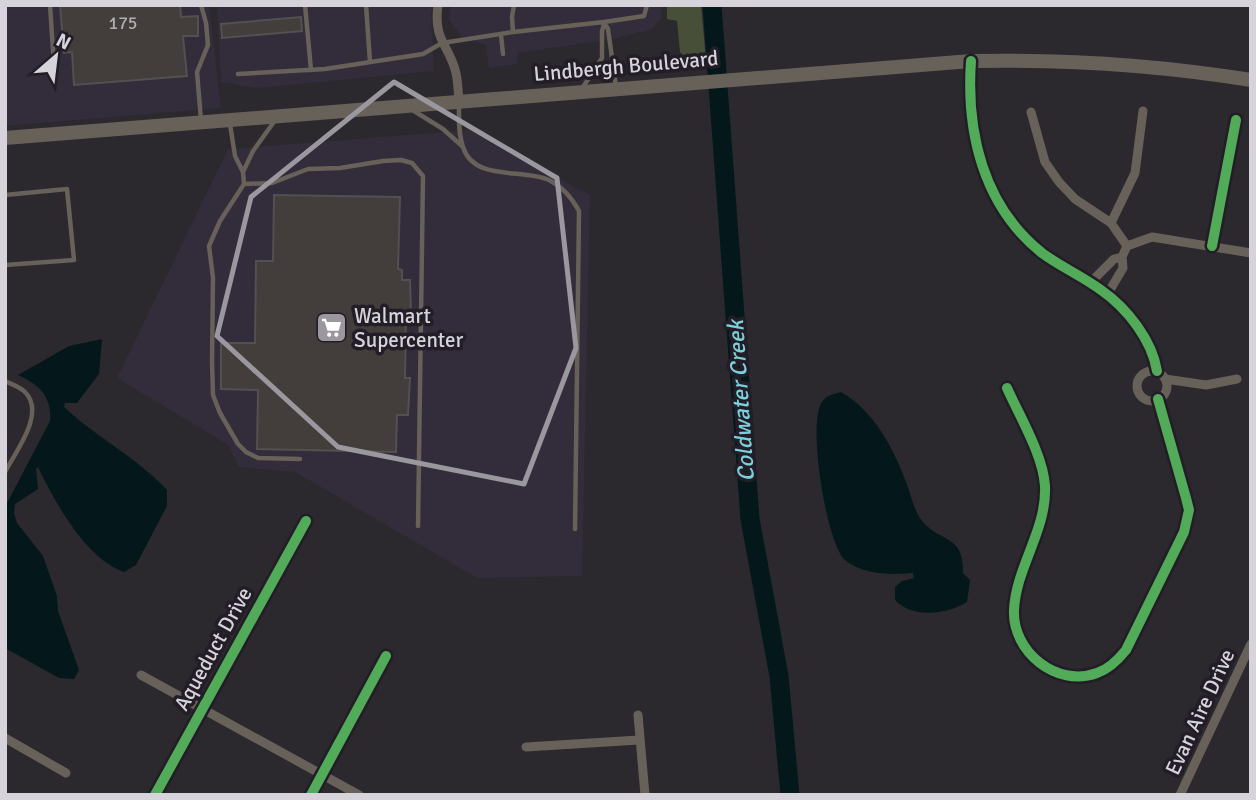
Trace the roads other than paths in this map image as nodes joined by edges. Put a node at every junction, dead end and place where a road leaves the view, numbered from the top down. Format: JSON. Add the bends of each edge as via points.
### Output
{"nodes":[{"id":1,"x":50,"y":5,"type":"edge"},
{"id":2,"x":201,"y":5,"type":"edge"},
{"id":3,"x":305,"y":5,"type":"edge"},
{"id":4,"x":366,"y":5,"type":"edge"},
{"id":5,"x":438,"y":5,"type":"edge"},
{"id":6,"x":514,"y":5,"type":"edge"},
{"id":7,"x":648,"y":5,"type":"edge"},
{"id":8,"x":604,"y":23,"type":"junction"},
{"id":9,"x":513,"y":32,"type":"junction"},
{"id":10,"x":501,"y":35,"type":"junction"},
{"id":11,"x":442,"y":43,"type":"junction"},
{"id":12,"x":503,"y":54,"type":"dead end"},
{"id":13,"x":971,"y":61,"type":"junction"},
{"id":14,"x":370,"y":62,"type":"junction"},
{"id":15,"x":311,"y":69,"type":"junction"},
{"id":16,"x":238,"y":74,"type":"dead end"},
{"id":17,"x":55,"y":80,"type":"dead end"},
{"id":18,"x":1251,"y":80,"type":"edge"},
{"id":19,"x":617,"y":88,"type":"junction"},
{"id":20,"x":581,"y":91,"type":"junction"},
{"id":21,"x":459,"y":101,"type":"junction"},
{"id":22,"x":404,"y":105,"type":"junction"},
{"id":23,"x":1143,"y":111,"type":"dead end"},
{"id":24,"x":1031,"y":112,"type":"dead end"},
{"id":25,"x":279,"y":115,"type":"junction"},
{"id":26,"x":230,"y":119,"type":"junction"},
{"id":27,"x":1236,"y":120,"type":"dead end"},
{"id":28,"x":201,"y":122,"type":"junction"},
{"id":29,"x":5,"y":138,"type":"edge"},
{"id":30,"x":463,"y":147,"type":"junction"},
{"id":31,"x":243,"y":172,"type":"junction"},
{"id":32,"x":244,"y":184,"type":"junction"},
{"id":33,"x":5,"y":195,"type":"edge"},
{"id":34,"x":1111,"y":223,"type":"junction"},
{"id":35,"x":1127,"y":246,"type":"junction"},
{"id":36,"x":1212,"y":246,"type":"junction"},
{"id":37,"x":1251,"y":253,"type":"edge"},
{"id":38,"x":1122,"y":257,"type":"junction"},
{"id":39,"x":5,"y":265,"type":"edge"},
{"id":40,"x":1090,"y":283,"type":"junction"},
{"id":41,"x":1107,"y":295,"type":"junction"},
{"id":42,"x":1157,"y":371,"type":"junction"},
{"id":43,"x":1165,"y":379,"type":"junction"},
{"id":44,"x":1237,"y":379,"type":"dead end"},
{"id":45,"x":5,"y":381,"type":"edge"},
{"id":46,"x":1007,"y":387,"type":"dead end"},
{"id":47,"x":1158,"y":399,"type":"junction"},
{"id":48,"x":300,"y":459,"type":"dead end"},
{"id":49,"x":5,"y":472,"type":"edge"},
{"id":50,"x":306,"y":521,"type":"dead end"},
{"id":51,"x":418,"y":526,"type":"dead end"},
{"id":52,"x":575,"y":528,"type":"dead end"},
{"id":53,"x":1251,"y":644,"type":"edge"},
{"id":54,"x":386,"y":656,"type":"dead end"},
{"id":55,"x":141,"y":675,"type":"dead end"},
{"id":56,"x":202,"y":708,"type":"junction"},
{"id":57,"x":638,"y":715,"type":"dead end"},
{"id":58,"x":5,"y":738,"type":"edge"},
{"id":59,"x":639,"y":740,"type":"junction"},
{"id":60,"x":526,"y":747,"type":"dead end"},
{"id":61,"x":66,"y":773,"type":"dead end"},
{"id":62,"x":322,"y":774,"type":"junction"},
{"id":63,"x":155,"y":795,"type":"edge"},
{"id":64,"x":311,"y":795,"type":"edge"},
{"id":65,"x":359,"y":795,"type":"edge"},
{"id":66,"x":645,"y":795,"type":"edge"},
{"id":67,"x":1180,"y":795,"type":"edge"}],
"edges":[{"from":1,"to":17,"type":"lane"},
{"from":2,"to":28,"type":"lane","via":[[208,46],[197,72]]},
{"from":3,"to":15,"type":"lane"},
{"from":4,"to":14,"type":"lane"},
{"from":5,"to":11,"type":"street"},
{"from":6,"to":9,"type":"lane"},
{"from":7,"to":8,"type":"lane","via":[[644,16]]},
{"from":8,"to":9,"type":"lane"},
{"from":8,"to":19,"type":"lane"},
{"from":8,"to":20,"type":"lane","via":[[602,58]]},
{"from":9,"to":10,"type":"lane"},
{"from":10,"to":11,"type":"lane"},
{"from":10,"to":12,"type":"lane"},
{"from":11,"to":14,"type":"lane","via":[[423,54]]},
{"from":11,"to":21,"type":"street","via":[[456,72]]},
{"from":13,"to":18,"type":"main road","name":"Lindbergh Boulevard","via":[[1104,62]]},
{"from":13,"to":19,"type":"main road","name":"Lindbergh Boulevard"},
{"from":13,"to":40,"type":"street","via":[[975,142],[990,187],[1019,231],[1041,252]]},
{"from":14,"to":15,"type":"lane"},
{"from":15,"to":16,"type":"lane"},
{"from":19,"to":20,"type":"main road","name":"Lindbergh Boulevard"},
{"from":20,"to":21,"type":"main road","name":"Lindbergh Boulevard"},
{"from":21,"to":22,"type":"main road","name":"Lindbergh Boulevard"},
{"from":21,"to":30,"type":"lane"},
{"from":22,"to":25,"type":"main road","name":"Lindbergh Boulevard"},
{"from":22,"to":30,"type":"lane","via":[[431,119]]},
{"from":23,"to":34,"type":"street","via":[[1135,173]]},
{"from":24,"to":34,"type":"street","via":[[1045,162],[1059,182]]},
{"from":25,"to":26,"type":"main road","name":"Lindbergh Boulevard"},
{"from":25,"to":31,"type":"lane"},
{"from":26,"to":28,"type":"main road","name":"Lindbergh Boulevard"},
{"from":26,"to":31,"type":"lane","via":[[235,156]]},
{"from":27,"to":36,"type":"street"},
{"from":28,"to":29,"type":"main road","name":"Lindbergh Boulevard"},
{"from":30,"to":52,"type":"lane","via":[[469,159],[485,169],[550,181],[579,211]]},
{"from":31,"to":32,"type":"lane"},
{"from":32,"to":48,"type":"lane","via":[[209,246],[214,278],[213,395],[246,453],[258,458]]},
{"from":32,"to":51,"type":"lane","via":[[272,183],[308,169],[401,160],[412,163],[423,176]]},
{"from":33,"to":39,"type":"lane","via":[[67,190],[74,260]]},
{"from":34,"to":35,"type":"street"},
{"from":35,"to":36,"type":"street","via":[[1152,237]]},
{"from":35,"to":38,"type":"street"},
{"from":36,"to":37,"type":"street"},
{"from":38,"to":40,"type":"street"},
{"from":38,"to":41,"type":"street","via":[[1123,268]]},
{"from":40,"to":41,"type":"street"},
{"from":41,"to":42,"type":"street","via":[[1138,327]]},
{"from":42,"to":43,"type":"street"},
{"from":42,"to":47,"type":"street","via":[[1145,372],[1136,386],[1142,397]]},
{"from":43,"to":44,"type":"street","via":[[1206,385]]},
{"from":43,"to":47,"type":"street","via":[[1166,391]]},
{"from":45,"to":49,"type":"lane","via":[[24,391],[32,403],[33,419]]},
{"from":46,"to":47,"type":"street","via":[[1043,470],[1045,490],[1037,534],[1017,587],[1014,627],[1040,664],[1084,677],[1115,663],[1126,650],[1187,522],[1189,510]]},
{"from":50,"to":56,"type":"street","name":"Aqueduct Drive"},
{"from":53,"to":67,"type":"street","name":"Evan Aire Drive"},
{"from":54,"to":62,"type":"street"},
{"from":55,"to":56,"type":"street"},
{"from":56,"to":62,"type":"street"},
{"from":56,"to":63,"type":"street","name":"Aqueduct Drive"},
{"from":57,"to":59,"type":"street"},
{"from":58,"to":61,"type":"street"},
{"from":59,"to":60,"type":"street"},
{"from":59,"to":66,"type":"street"},
{"from":62,"to":64,"type":"street"},
{"from":62,"to":65,"type":"street"}]}
